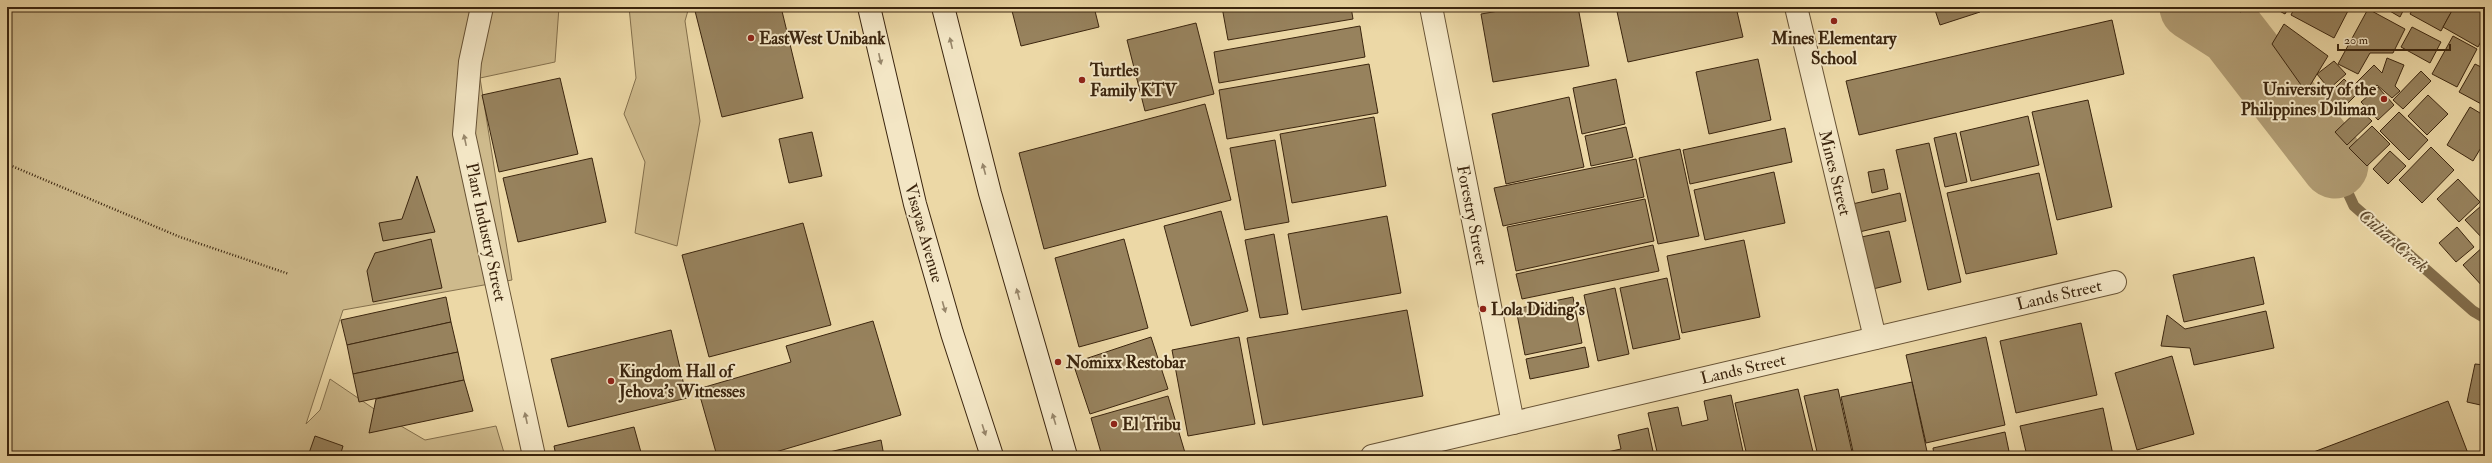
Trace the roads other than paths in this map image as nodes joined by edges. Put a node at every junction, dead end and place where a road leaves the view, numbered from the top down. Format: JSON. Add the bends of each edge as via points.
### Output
{"nodes":[{"id":1,"x":482,"y":7,"type":"edge"},
{"id":2,"x":869,"y":7,"type":"edge"},
{"id":3,"x":943,"y":7,"type":"edge"},
{"id":4,"x":1431,"y":7,"type":"edge"},
{"id":5,"x":1796,"y":7,"type":"edge"},
{"id":6,"x":2115,"y":282,"type":"dead end"},
{"id":7,"x":1875,"y":338,"type":"junction"},
{"id":8,"x":1513,"y":423,"type":"junction"},
{"id":9,"x":534,"y":456,"type":"edge"},
{"id":10,"x":992,"y":456,"type":"edge"},
{"id":11,"x":1066,"y":456,"type":"edge"},
{"id":12,"x":1372,"y":456,"type":"edge"}],
"edges":[{"from":9,"to":1,"type":"street","name":"Plant Industry Street","one_way":true,"via":[[464,134],[470,62]]},
{"from":2,"to":10,"type":"street","name":"Visayas Avenue","one_way":true,"via":[[915,204],[952,333]]},
{"from":11,"to":3,"type":"street","one_way":true,"via":[[992,201]]},
{"from":4,"to":8,"type":"street","name":"Forestry Street"},
{"from":5,"to":7,"type":"street","name":"Mines Street"},
{"from":6,"to":7,"type":"street","name":"Lands Street"},
{"from":7,"to":8,"type":"street","name":"Lands Street"},
{"from":8,"to":12,"type":"street","name":"Lands Street"}]}
